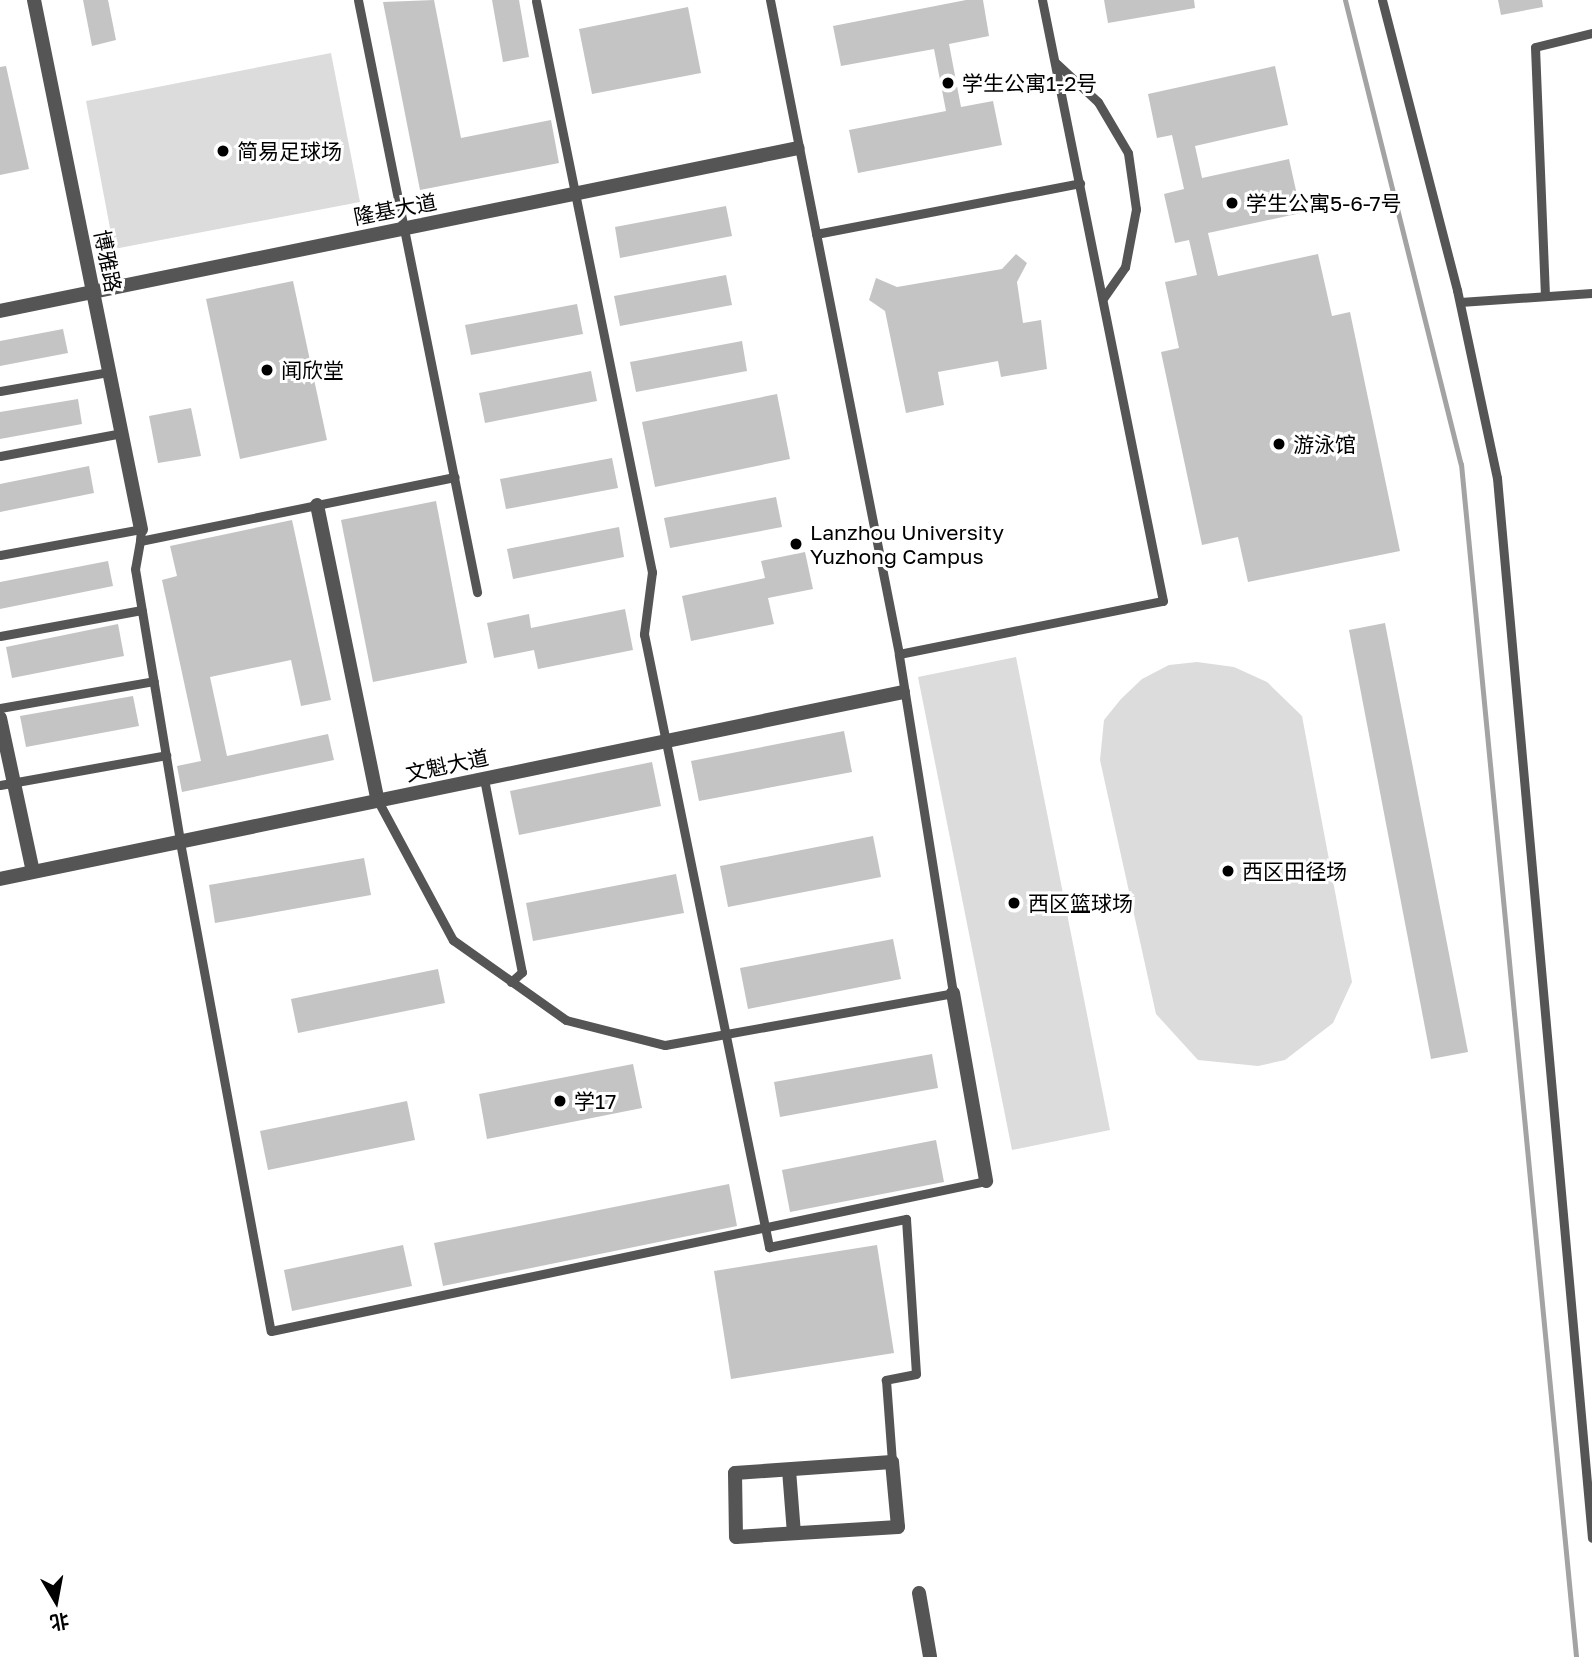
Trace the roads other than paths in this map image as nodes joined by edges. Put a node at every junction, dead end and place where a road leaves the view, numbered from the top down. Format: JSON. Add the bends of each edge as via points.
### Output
{"nodes":[{"id":1,"x":34,"y":0,"type":"edge"},
{"id":2,"x":358,"y":0,"type":"edge"},
{"id":3,"x":770,"y":0,"type":"edge"},
{"id":4,"x":1042,"y":0,"type":"edge"},
{"id":5,"x":1381,"y":0,"type":"edge"},
{"id":6,"x":537,"y":1,"type":"edge"},
{"id":7,"x":1592,"y":33,"type":"edge"},
{"id":8,"x":1056,"y":63,"type":"junction"},
{"id":9,"x":798,"y":149,"type":"junction"},
{"id":10,"x":1080,"y":183,"type":"junction"},
{"id":11,"x":575,"y":194,"type":"junction"},
{"id":12,"x":404,"y":229,"type":"junction"},
{"id":13,"x":816,"y":234,"type":"junction"},
{"id":14,"x":92,"y":292,"type":"junction"},
{"id":15,"x":1592,"y":293,"type":"edge"},
{"id":16,"x":1545,"y":296,"type":"junction"},
{"id":17,"x":1103,"y":298,"type":"junction"},
{"id":18,"x":1460,"y":302,"type":"junction"},
{"id":19,"x":0,"y":311,"type":"edge"},
{"id":20,"x":109,"y":372,"type":"junction"},
{"id":21,"x":0,"y":391,"type":"edge"},
{"id":22,"x":122,"y":433,"type":"junction"},
{"id":23,"x":0,"y":456,"type":"edge"},
{"id":24,"x":455,"y":477,"type":"junction"},
{"id":25,"x":317,"y":505,"type":"junction"},
{"id":26,"x":140,"y":535,"type":"junction"},
{"id":27,"x":0,"y":555,"type":"edge"},
{"id":28,"x":477,"y":592,"type":"dead end"},
{"id":29,"x":142,"y":610,"type":"junction"},
{"id":30,"x":0,"y":636,"type":"edge"},
{"id":31,"x":899,"y":654,"type":"junction"},
{"id":32,"x":154,"y":681,"type":"junction"},
{"id":33,"x":903,"y":692,"type":"junction"},
{"id":34,"x":0,"y":708,"type":"edge"},
{"id":35,"x":0,"y":718,"type":"edge"},
{"id":36,"x":670,"y":740,"type":"junction"},
{"id":37,"x":166,"y":755,"type":"junction"},
{"id":38,"x":484,"y":779,"type":"junction"},
{"id":39,"x":7,"y":783,"type":"edge"},
{"id":40,"x":378,"y":801,"type":"junction"},
{"id":41,"x":180,"y":842,"type":"junction"},
{"id":42,"x":33,"y":872,"type":"junction"},
{"id":43,"x":0,"y":879,"type":"edge"},
{"id":44,"x":511,"y":982,"type":"junction"},
{"id":45,"x":953,"y":993,"type":"junction"},
{"id":46,"x":725,"y":1035,"type":"junction"},
{"id":47,"x":986,"y":1181,"type":"joint"},
{"id":48,"x":764,"y":1228,"type":"junction"},
{"id":49,"x":892,"y":1462,"type":"junction"},
{"id":50,"x":789,"y":1470,"type":"junction"},
{"id":51,"x":794,"y":1533,"type":"junction"},
{"id":52,"x":1592,"y":1538,"type":"edge"},
{"id":53,"x":919,"y":1593,"type":"dead end"},
{"id":54,"x":930,"y":1657,"type":"edge"}],
"edges":[{"from":1,"to":14,"type":"street","name":"博雅路"},
{"from":2,"to":12,"type":"lane"},
{"from":3,"to":9,"type":"lane"},
{"from":4,"to":8,"type":"lane"},
{"from":5,"to":18,"type":"lane"},
{"from":6,"to":11,"type":"lane"},
{"from":7,"to":16,"type":"lane","via":[[1535,47]]},
{"from":8,"to":10,"type":"lane"},
{"from":8,"to":17,"type":"lane","via":[[1098,102],[1128,153],[1136,209],[1125,267]]},
{"from":9,"to":11,"type":"street","name":"隆基大道"},
{"from":9,"to":13,"type":"lane"},
{"from":10,"to":13,"type":"lane"},
{"from":10,"to":17,"type":"lane"},
{"from":11,"to":12,"type":"street","name":"隆基大道"},
{"from":11,"to":36,"type":"lane","via":[[652,572],[644,634]]},
{"from":12,"to":14,"type":"street","name":"隆基大道"},
{"from":12,"to":24,"type":"lane"},
{"from":13,"to":31,"type":"lane"},
{"from":14,"to":19,"type":"street","name":"隆基大道"},
{"from":14,"to":20,"type":"street","name":"博雅路"},
{"from":15,"to":16,"type":"lane"},
{"from":16,"to":18,"type":"lane"},
{"from":17,"to":31,"type":"lane","via":[[1163,601]]},
{"from":18,"to":52,"type":"lane","via":[[1497,478]]},
{"from":20,"to":21,"type":"lane"},
{"from":20,"to":22,"type":"street","name":"博雅路"},
{"from":22,"to":23,"type":"lane"},
{"from":22,"to":26,"type":"street","name":"博雅路"},
{"from":24,"to":25,"type":"lane"},
{"from":24,"to":28,"type":"lane"},
{"from":25,"to":26,"type":"lane"},
{"from":25,"to":40,"type":"street"},
{"from":26,"to":27,"type":"lane"},
{"from":26,"to":29,"type":"lane","via":[[135,569]]},
{"from":29,"to":30,"type":"lane"},
{"from":29,"to":32,"type":"lane"},
{"from":31,"to":33,"type":"lane"},
{"from":32,"to":34,"type":"lane"},
{"from":32,"to":37,"type":"lane"},
{"from":33,"to":36,"type":"street","name":"文魁大道"},
{"from":33,"to":45,"type":"lane"},
{"from":35,"to":39,"type":"street"},
{"from":36,"to":38,"type":"street","name":"文魁大道"},
{"from":36,"to":46,"type":"lane"},
{"from":37,"to":39,"type":"lane"},
{"from":37,"to":41,"type":"lane"},
{"from":38,"to":40,"type":"street","name":"文魁大道"},
{"from":38,"to":44,"type":"lane","via":[[522,972]]},
{"from":39,"to":42,"type":"street"},
{"from":40,"to":41,"type":"street","name":"文魁大道"},
{"from":40,"to":44,"type":"lane","via":[[453,940]]},
{"from":41,"to":42,"type":"street","name":"文魁大道"},
{"from":41,"to":48,"type":"lane","via":[[271,1331]]},
{"from":42,"to":43,"type":"street","name":"文魁大道"},
{"from":44,"to":46,"type":"lane","via":[[566,1020],[665,1045]]},
{"from":45,"to":46,"type":"lane"},
{"from":45,"to":47,"type":"street"},
{"from":46,"to":48,"type":"lane"},
{"from":47,"to":48,"type":"lane"},
{"from":48,"to":49,"type":"lane","via":[[769,1247],[906,1219],[916,1374],[886,1380]]},
{"from":49,"to":50,"type":"street"},
{"from":49,"to":51,"type":"street","via":[[898,1527]]},
{"from":50,"to":51,"type":"street"},
{"from":50,"to":51,"type":"street","via":[[735,1473],[736,1537]]},
{"from":53,"to":54,"type":"street"}]}
